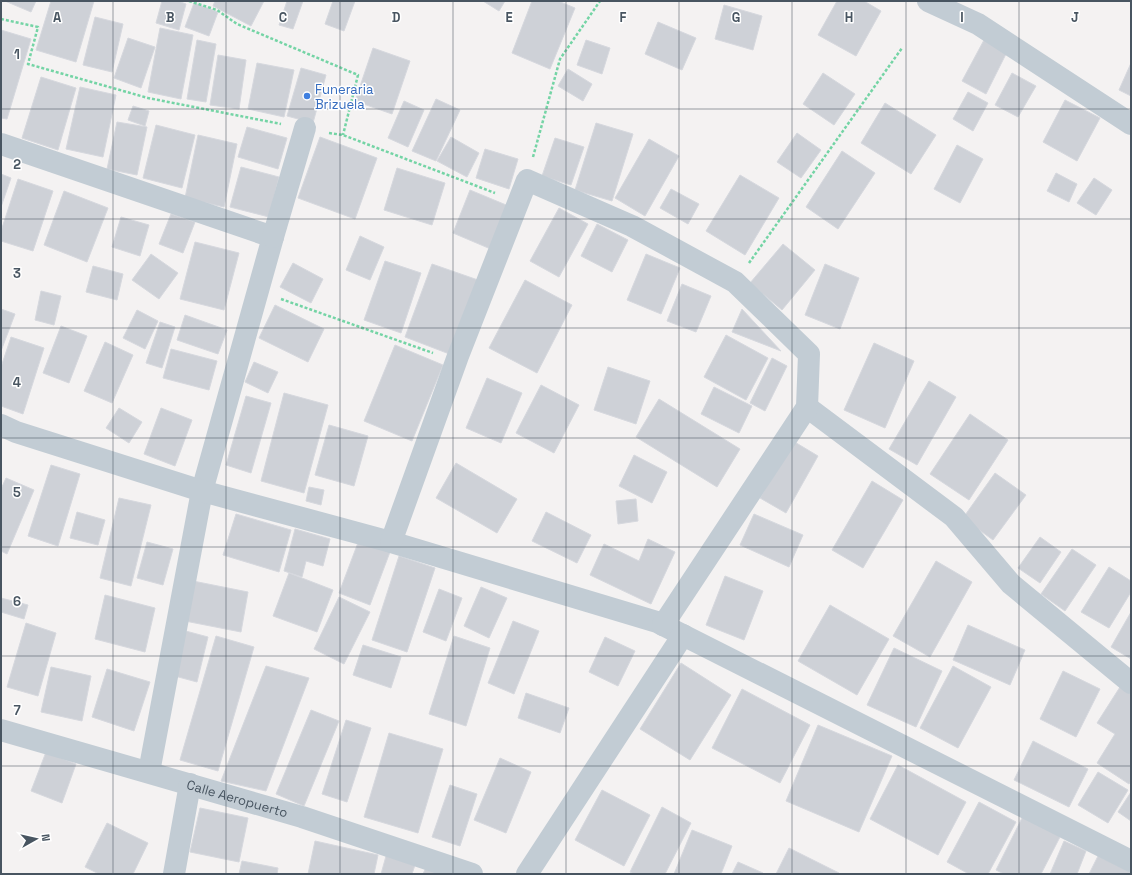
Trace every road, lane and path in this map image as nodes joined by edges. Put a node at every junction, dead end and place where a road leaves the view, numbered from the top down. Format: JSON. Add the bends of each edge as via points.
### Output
{"nodes":[{"id":1,"x":189,"y":1,"type":"edge"},
{"id":2,"x":600,"y":1,"type":"edge"},
{"id":3,"x":928,"y":1,"type":"edge"},
{"id":4,"x":1,"y":19,"type":"edge"},
{"id":5,"x":902,"y":48,"type":"dead end"},
{"id":6,"x":1131,"y":124,"type":"edge"},
{"id":7,"x":305,"y":128,"type":"junction"},
{"id":8,"x":343,"y":135,"type":"junction"},
{"id":9,"x":1,"y":144,"type":"edge"},
{"id":10,"x":527,"y":180,"type":"junction"},
{"id":11,"x":518,"y":202,"type":"junction"},
{"id":12,"x":273,"y":236,"type":"junction"},
{"id":13,"x":736,"y":282,"type":"junction"},
{"id":14,"x":258,"y":291,"type":"junction"},
{"id":15,"x":456,"y":361,"type":"junction"},
{"id":16,"x":807,"y":407,"type":"junction"},
{"id":17,"x":1,"y":425,"type":"edge"},
{"id":18,"x":202,"y":491,"type":"junction"},
{"id":19,"x":391,"y":542,"type":"junction"},
{"id":20,"x":663,"y":625,"type":"junction"},
{"id":21,"x":683,"y":635,"type":"junction"},
{"id":22,"x":1131,"y":683,"type":"edge"},
{"id":23,"x":1,"y":730,"type":"edge"},
{"id":24,"x":149,"y":772,"type":"junction"},
{"id":25,"x":190,"y":784,"type":"junction"},
{"id":26,"x":1131,"y":861,"type":"edge"},
{"id":27,"x":174,"y":874,"type":"edge"},
{"id":28,"x":472,"y":874,"type":"edge"},
{"id":29,"x":528,"y":874,"type":"edge"}],
"edges":[{"from":1,"to":8,"type":"path","via":[[217,10],[237,24],[358,75]]},
{"from":2,"to":10,"type":"path","via":[[560,59]]},
{"from":3,"to":6,"type":"street","via":[[978,24]]},
{"from":4,"to":7,"type":"path","via":[[38,27],[28,64],[148,98]]},
{"from":5,"to":13,"type":"path"},
{"from":7,"to":8,"type":"path"},
{"from":7,"to":12,"type":"street"},
{"from":8,"to":11,"type":"path"},
{"from":9,"to":12,"type":"street"},
{"from":10,"to":11,"type":"street"},
{"from":10,"to":13,"type":"street","via":[[632,226]]},
{"from":11,"to":15,"type":"street"},
{"from":12,"to":14,"type":"street"},
{"from":13,"to":16,"type":"street","via":[[809,354]]},
{"from":14,"to":15,"type":"path"},
{"from":14,"to":18,"type":"street"},
{"from":15,"to":19,"type":"street"},
{"from":16,"to":20,"type":"street"},
{"from":16,"to":22,"type":"street","via":[[954,517],[1011,584]]},
{"from":17,"to":18,"type":"street"},
{"from":18,"to":19,"type":"street"},
{"from":18,"to":24,"type":"street"},
{"from":19,"to":20,"type":"street"},
{"from":20,"to":21,"type":"street"},
{"from":21,"to":26,"type":"street"},
{"from":21,"to":29,"type":"street"},
{"from":23,"to":24,"type":"street","name":"Calle Aeropuerto"},
{"from":24,"to":25,"type":"street","name":"Calle Aeropuerto"},
{"from":25,"to":27,"type":"street"},
{"from":25,"to":28,"type":"street","name":"Calle Aeropuerto","via":[[302,817]]}]}
